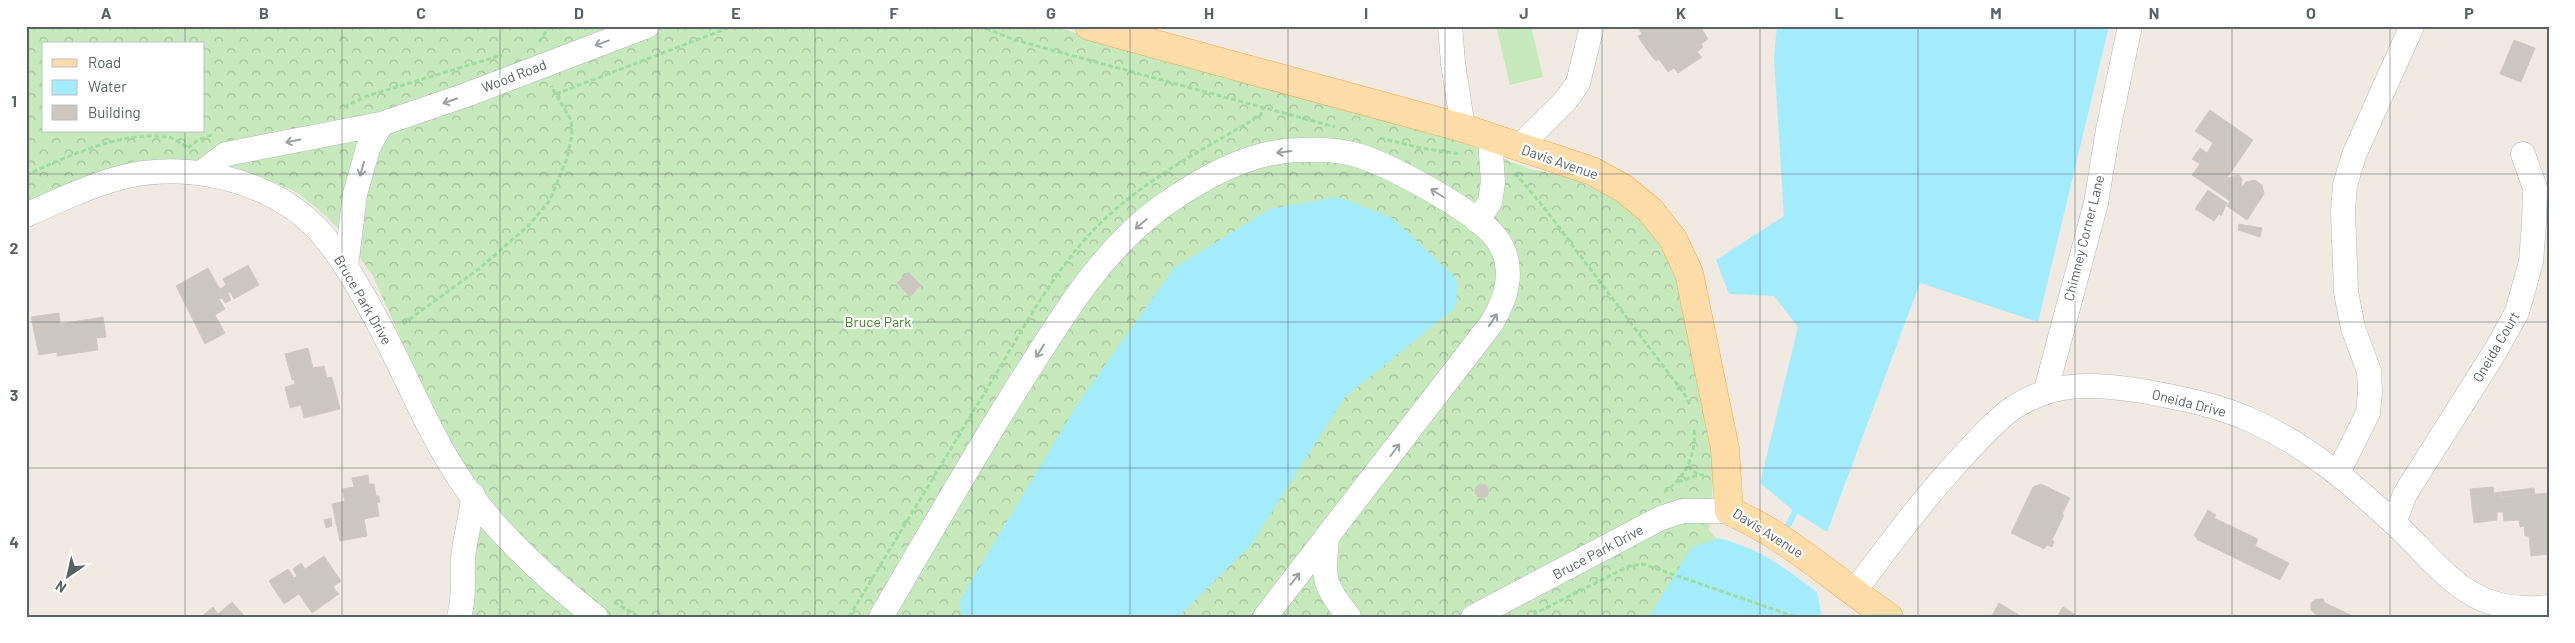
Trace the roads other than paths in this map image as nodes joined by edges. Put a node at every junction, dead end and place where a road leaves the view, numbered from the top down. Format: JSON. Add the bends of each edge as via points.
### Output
{"nodes":[{"id":1,"x":648,"y":26,"type":"edge"},
{"id":2,"x":1089,"y":26,"type":"edge"},
{"id":3,"x":1450,"y":26,"type":"edge"},
{"id":4,"x":1592,"y":26,"type":"edge"},
{"id":5,"x":2130,"y":26,"type":"edge"},
{"id":6,"x":2412,"y":26,"type":"edge"},
{"id":7,"x":381,"y":124,"type":"junction"},
{"id":8,"x":1463,"y":128,"type":"junction"},
{"id":9,"x":1491,"y":148,"type":"junction"},
{"id":10,"x":1518,"y":148,"type":"junction"},
{"id":11,"x":2523,"y":154,"type":"dead end"},
{"id":12,"x":201,"y":173,"type":"junction"},
{"id":13,"x":26,"y":215,"type":"edge"},
{"id":14,"x":1477,"y":221,"type":"junction"},
{"id":15,"x":346,"y":267,"type":"junction"},
{"id":16,"x":2046,"y":390,"type":"junction"},
{"id":17,"x":2338,"y":473,"type":"junction"},
{"id":18,"x":473,"y":495,"type":"junction"},
{"id":19,"x":1740,"y":516,"type":"junction"},
{"id":20,"x":2394,"y":522,"type":"junction"},
{"id":21,"x":1327,"y":539,"type":"junction"},
{"id":22,"x":1863,"y":603,"type":"edge"},
{"id":23,"x":2549,"y":607,"type":"edge"},
{"id":24,"x":604,"y":609,"type":"edge"},
{"id":25,"x":459,"y":617,"type":"edge"},
{"id":26,"x":881,"y":617,"type":"edge"},
{"id":27,"x":1265,"y":617,"type":"edge"},
{"id":28,"x":1349,"y":617,"type":"edge"},
{"id":29,"x":1473,"y":617,"type":"edge"},
{"id":30,"x":1889,"y":617,"type":"edge"}],
"edges":[{"from":1,"to":7,"type":"street","name":"Wood Road","one_way":true},
{"from":2,"to":8,"type":"main road","name":"Davis Avenue"},
{"from":3,"to":8,"type":"street"},
{"from":4,"to":10,"type":"street","via":[[1578,82],[1566,100]]},
{"from":5,"to":16,"type":"street","name":"Chimney Corner Lane","via":[[2096,204]]},
{"from":6,"to":17,"type":"street","via":[[2354,155],[2345,186],[2346,292],[2353,328],[2369,371],[2370,392],[2368,413]]},
{"from":7,"to":12,"type":"street","name":"Wood Road","one_way":true,"via":[[226,154]]},
{"from":7,"to":15,"type":"street","one_way":true,"via":[[368,148],[355,194]]},
{"from":8,"to":9,"type":"main road","name":"Davis Avenue"},
{"from":9,"to":10,"type":"main road","name":"Davis Avenue"},
{"from":9,"to":14,"type":"street","via":[[1493,182],[1490,202]]},
{"from":10,"to":19,"type":"main road","name":"Davis Avenue","via":[[1592,171],[1623,188],[1650,210],[1673,239],[1690,273]]},
{"from":11,"to":20,"type":"street","name":"Oneida Court","via":[[2536,188],[2531,262],[2517,312],[2405,494]]},
{"from":12,"to":13,"type":"street","name":"Bruce Park Drive","via":[[159,172],[120,178],[71,194]]},
{"from":12,"to":15,"type":"street","name":"Bruce Park Drive","via":[[228,179],[279,200],[321,234]]},
{"from":21,"to":14,"type":"street","one_way":true,"via":[[1501,307],[1508,288],[1507,264],[1496,238]]},
{"from":14,"to":26,"type":"street","one_way":true,"via":[[1436,192],[1360,156],[1330,151],[1266,154],[1201,181],[1160,208],[1098,267],[1070,305],[987,436]]},
{"from":15,"to":18,"type":"street","name":"Bruce Park Drive","via":[[374,314],[442,450]]},
{"from":16,"to":17,"type":"street","name":"Oneida Drive","via":[[2087,385],[2209,405],[2253,421]]},
{"from":16,"to":22,"type":"street","name":"Oneida Drive","via":[[1990,426],[1949,471],[1886,547]]},
{"from":17,"to":20,"type":"street","name":"Oneida Drive"},
{"from":18,"to":24,"type":"street","name":"Bruce Park Drive","via":[[512,542],[548,577]]},
{"from":18,"to":25,"type":"street","via":[[472,517],[463,557]]},
{"from":19,"to":22,"type":"main road","name":"Davis Avenue","via":[[1825,569]]},
{"from":19,"to":29,"type":"street","name":"Bruce Park Drive","via":[[1683,511],[1661,518]]},
{"from":20,"to":23,"type":"street","name":"Oneida Drive","via":[[2462,589],[2511,609]]},
{"from":27,"to":21,"type":"street","one_way":true},
{"from":21,"to":28,"type":"street","via":[[1326,585]]},
{"from":22,"to":30,"type":"main road","name":"Davis Avenue"}]}
